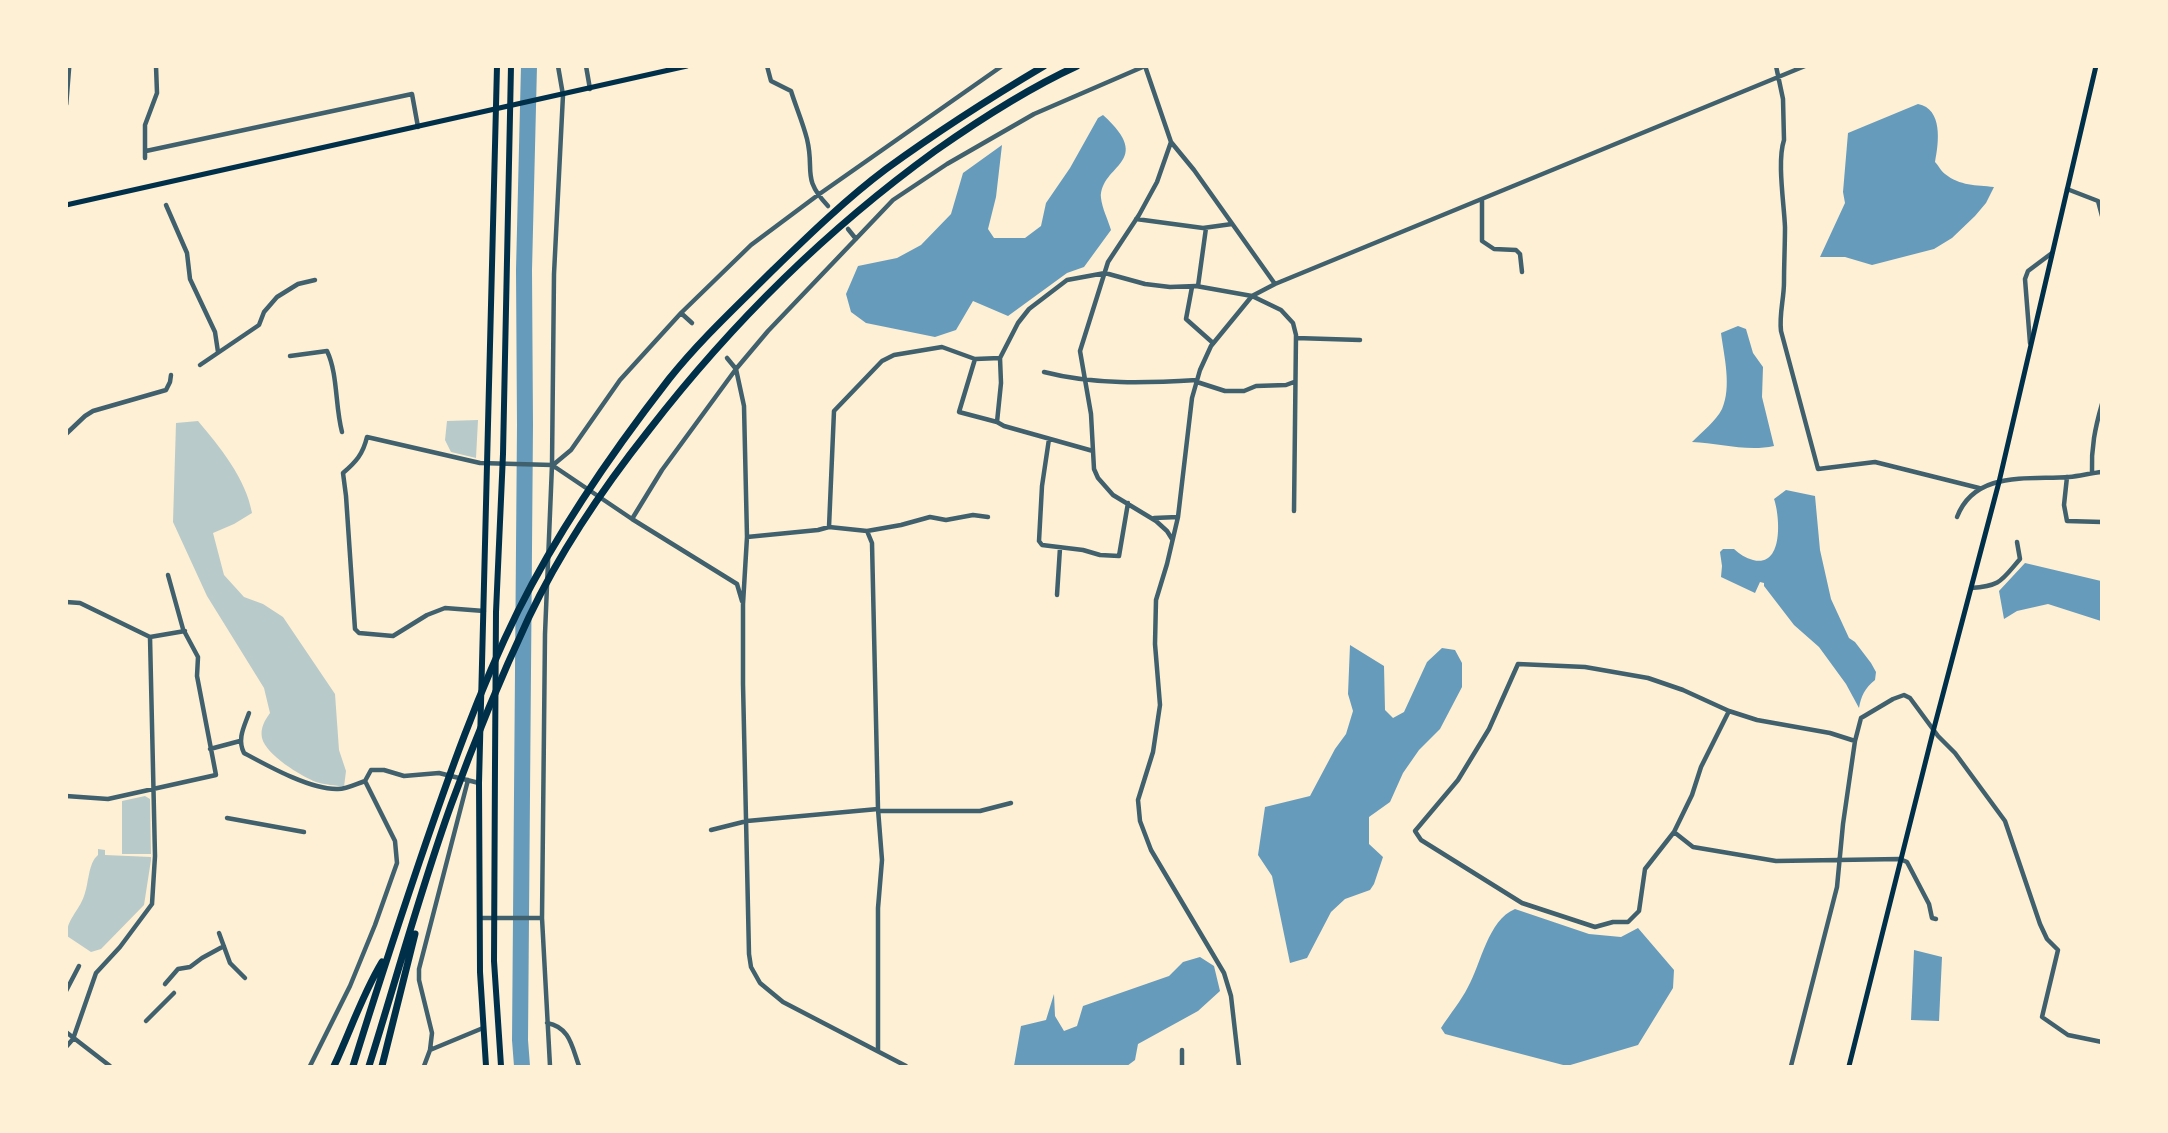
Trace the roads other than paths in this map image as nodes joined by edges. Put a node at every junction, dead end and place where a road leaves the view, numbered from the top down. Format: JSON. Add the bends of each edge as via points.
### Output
{"nodes":[{"id":1,"x":69,"y":66,"type":"edge"},
{"id":2,"x":156,"y":66,"type":"edge"},
{"id":3,"x":497,"y":66,"type":"edge"},
{"id":4,"x":511,"y":66,"type":"edge"},
{"id":5,"x":558,"y":66,"type":"edge"},
{"id":6,"x":586,"y":66,"type":"edge"},
{"id":7,"x":687,"y":66,"type":"edge"},
{"id":8,"x":767,"y":66,"type":"edge"},
{"id":9,"x":1002,"y":66,"type":"edge"},
{"id":10,"x":1044,"y":66,"type":"edge"},
{"id":11,"x":1077,"y":66,"type":"edge"},
{"id":12,"x":1145,"y":66,"type":"edge"},
{"id":13,"x":1776,"y":66,"type":"edge"},
{"id":14,"x":1805,"y":66,"type":"edge"},
{"id":15,"x":2096,"y":66,"type":"edge"},
{"id":16,"x":1779,"y":77,"type":"junction"},
{"id":17,"x":590,"y":89,"type":"junction"},
{"id":18,"x":563,"y":95,"type":"junction"},
{"id":19,"x":66,"y":104,"type":"edge"},
{"id":20,"x":510,"y":107,"type":"junction"},
{"id":21,"x":496,"y":110,"type":"junction"},
{"id":22,"x":418,"y":127,"type":"junction"},
{"id":23,"x":1171,"y":142,"type":"junction"},
{"id":24,"x":146,"y":151,"type":"junction"},
{"id":25,"x":145,"y":158,"type":"dead end"},
{"id":26,"x":2067,"y":189,"type":"junction"},
{"id":27,"x":818,"y":195,"type":"junction"},
{"id":28,"x":1482,"y":200,"type":"junction"},
{"id":29,"x":2100,"y":200,"type":"edge"},
{"id":30,"x":66,"y":205,"type":"edge"},
{"id":31,"x":166,"y":205,"type":"dead end"},
{"id":32,"x":828,"y":206,"type":"dead end"},
{"id":33,"x":2102,"y":216,"type":"edge"},
{"id":34,"x":1136,"y":219,"type":"junction"},
{"id":35,"x":1232,"y":223,"type":"junction"},
{"id":36,"x":1206,"y":228,"type":"junction"},
{"id":37,"x":848,"y":229,"type":"dead end"},
{"id":38,"x":856,"y":239,"type":"junction"},
{"id":39,"x":2053,"y":253,"type":"junction"},
{"id":40,"x":1522,"y":272,"type":"dead end"},
{"id":41,"x":1105,"y":273,"type":"junction"},
{"id":42,"x":316,"y":280,"type":"dead end"},
{"id":43,"x":1275,"y":284,"type":"junction"},
{"id":44,"x":1195,"y":286,"type":"junction"},
{"id":45,"x":1252,"y":296,"type":"junction"},
{"id":46,"x":681,"y":313,"type":"junction"},
{"id":47,"x":692,"y":323,"type":"dead end"},
{"id":48,"x":1296,"y":338,"type":"junction"},
{"id":49,"x":1360,"y":340,"type":"dead end"},
{"id":50,"x":1213,"y":343,"type":"junction"},
{"id":51,"x":2031,"y":348,"type":"junction"},
{"id":52,"x":218,"y":352,"type":"junction"},
{"id":53,"x":290,"y":356,"type":"dead end"},
{"id":54,"x":727,"y":358,"type":"dead end"},
{"id":55,"x":1000,"y":358,"type":"junction"},
{"id":56,"x":975,"y":359,"type":"junction"},
{"id":57,"x":200,"y":365,"type":"dead end"},
{"id":58,"x":736,"y":369,"type":"junction"},
{"id":59,"x":1044,"y":372,"type":"dead end"},
{"id":60,"x":172,"y":374,"type":"dead end"},
{"id":61,"x":1085,"y":379,"type":"junction"},
{"id":62,"x":1197,"y":381,"type":"junction"},
{"id":63,"x":1294,"y":382,"type":"junction"},
{"id":64,"x":2102,"y":404,"type":"edge"},
{"id":65,"x":997,"y":422,"type":"junction"},
{"id":66,"x":342,"y":432,"type":"dead end"},
{"id":67,"x":66,"y":434,"type":"edge"},
{"id":68,"x":1049,"y":439,"type":"junction"},
{"id":69,"x":1093,"y":452,"type":"junction"},
{"id":70,"x":488,"y":463,"type":"junction"},
{"id":71,"x":503,"y":464,"type":"junction"},
{"id":72,"x":552,"y":465,"type":"junction"},
{"id":73,"x":2102,"y":472,"type":"edge"},
{"id":74,"x":2092,"y":473,"type":"junction"},
{"id":75,"x":2067,"y":477,"type":"junction"},
{"id":76,"x":1999,"y":482,"type":"junction"},
{"id":77,"x":1979,"y":488,"type":"junction"},
{"id":78,"x":1128,"y":503,"type":"junction"},
{"id":79,"x":1294,"y":511,"type":"dead end"},
{"id":80,"x":988,"y":517,"type":"dead end"},
{"id":81,"x":1178,"y":517,"type":"junction"},
{"id":82,"x":1957,"y":517,"type":"dead end"},
{"id":83,"x":632,"y":519,"type":"junction"},
{"id":84,"x":1153,"y":519,"type":"junction"},
{"id":85,"x":2102,"y":522,"type":"edge"},
{"id":86,"x":829,"y":527,"type":"junction"},
{"id":87,"x":867,"y":531,"type":"junction"},
{"id":88,"x":747,"y":537,"type":"junction"},
{"id":89,"x":1172,"y":539,"type":"junction"},
{"id":90,"x":2017,"y":542,"type":"dead end"},
{"id":91,"x":1060,"y":548,"type":"junction"},
{"id":92,"x":169,"y":575,"type":"dead end"},
{"id":93,"x":1971,"y":588,"type":"junction"},
{"id":94,"x":1057,"y":595,"type":"dead end"},
{"id":95,"x":66,"y":602,"type":"edge"},
{"id":96,"x":743,"y":604,"type":"junction"},
{"id":97,"x":484,"y":611,"type":"junction"},
{"id":98,"x":185,"y":631,"type":"junction"},
{"id":99,"x":150,"y":638,"type":"junction"},
{"id":100,"x":1729,"y":711,"type":"junction"},
{"id":101,"x":249,"y":713,"type":"dead end"},
{"id":102,"x":1934,"y":728,"type":"junction"},
{"id":103,"x":240,"y":741,"type":"junction"},
{"id":104,"x":1855,"y":741,"type":"junction"},
{"id":105,"x":210,"y":749,"type":"junction"},
{"id":106,"x":468,"y":780,"type":"junction"},
{"id":107,"x":365,"y":781,"type":"junction"},
{"id":108,"x":480,"y":783,"type":"junction"},
{"id":109,"x":153,"y":790,"type":"junction"},
{"id":110,"x":66,"y":796,"type":"edge"},
{"id":111,"x":1012,"y":803,"type":"dead end"},
{"id":112,"x":878,"y":810,"type":"junction"},
{"id":113,"x":227,"y":818,"type":"dead end"},
{"id":114,"x":747,"y":821,"type":"junction"},
{"id":115,"x":711,"y":830,"type":"dead end"},
{"id":116,"x":304,"y":832,"type":"dead end"},
{"id":117,"x":1674,"y":832,"type":"junction"},
{"id":118,"x":1900,"y":859,"type":"junction"},
{"id":119,"x":1840,"y":860,"type":"junction"},
{"id":120,"x":433,"y":862,"type":"junction"},
{"id":121,"x":480,"y":918,"type":"junction"},
{"id":122,"x":494,"y":918,"type":"junction"},
{"id":123,"x":540,"y":918,"type":"junction"},
{"id":124,"x":1936,"y":919,"type":"dead end"},
{"id":125,"x":219,"y":933,"type":"dead end"},
{"id":126,"x":224,"y":946,"type":"junction"},
{"id":127,"x":388,"y":951,"type":"junction"},
{"id":128,"x":79,"y":966,"type":"dead end"},
{"id":129,"x":245,"y":978,"type":"dead end"},
{"id":130,"x":165,"y":984,"type":"dead end"},
{"id":131,"x":66,"y":992,"type":"edge"},
{"id":132,"x":174,"y":993,"type":"dead end"},
{"id":133,"x":146,"y":1021,"type":"dead end"},
{"id":134,"x":547,"y":1023,"type":"junction"},
{"id":135,"x":483,"y":1028,"type":"junction"},
{"id":136,"x":66,"y":1032,"type":"edge"},
{"id":137,"x":73,"y":1039,"type":"junction"},
{"id":138,"x":2102,"y":1042,"type":"edge"},
{"id":139,"x":66,"y":1047,"type":"edge"},
{"id":140,"x":1182,"y":1049,"type":"dead end"},
{"id":141,"x":430,"y":1050,"type":"junction"},
{"id":142,"x":878,"y":1051,"type":"junction"},
{"id":143,"x":110,"y":1066,"type":"edge"},
{"id":144,"x":310,"y":1066,"type":"edge"},
{"id":145,"x":334,"y":1066,"type":"edge"},
{"id":146,"x":353,"y":1066,"type":"edge"},
{"id":147,"x":369,"y":1066,"type":"edge"},
{"id":148,"x":382,"y":1066,"type":"edge"},
{"id":149,"x":424,"y":1066,"type":"edge"},
{"id":150,"x":486,"y":1066,"type":"edge"},
{"id":151,"x":500,"y":1066,"type":"edge"},
{"id":152,"x":550,"y":1066,"type":"edge"},
{"id":153,"x":579,"y":1066,"type":"edge"},
{"id":154,"x":906,"y":1066,"type":"edge"},
{"id":155,"x":1182,"y":1066,"type":"edge"},
{"id":156,"x":1239,"y":1066,"type":"edge"},
{"id":157,"x":1791,"y":1066,"type":"edge"},
{"id":158,"x":1849,"y":1066,"type":"edge"}],
"edges":[{"from":1,"to":19,"type":"street"},
{"from":2,"to":24,"type":"street","via":[[157,93],[145,125]]},
{"from":3,"to":21,"type":"main road"},
{"from":4,"to":20,"type":"main road"},
{"from":5,"to":18,"type":"street"},
{"from":6,"to":17,"type":"street"},
{"from":7,"to":17,"type":"main road"},
{"from":8,"to":27,"type":"street","via":[[771,81],[791,91],[808,140],[810,180]]},
{"from":9,"to":27,"type":"street"},
{"from":10,"to":127,"type":"highway","via":[[884,171],[820,225],[670,377],[612,457],[519,611],[438,803]]},
{"from":11,"to":120,"type":"highway","via":[[1010,102],[891,183],[828,235],[734,327],[682,387],[598,498],[530,615],[488,710]]},
{"from":12,"to":23,"type":"street"},
{"from":12,"to":38,"type":"street","via":[[1034,114],[947,164],[893,200]]},
{"from":13,"to":16,"type":"street"},
{"from":14,"to":16,"type":"street"},
{"from":15,"to":26,"type":"main road"},
{"from":16,"to":28,"type":"street"},
{"from":16,"to":77,"type":"street","via":[[1785,228],[1781,331],[1818,469],[1875,462]]},
{"from":17,"to":18,"type":"main road"},
{"from":18,"to":20,"type":"main road"},
{"from":18,"to":72,"type":"street","via":[[554,274]]},
{"from":20,"to":21,"type":"main road"},
{"from":20,"to":71,"type":"main road"},
{"from":21,"to":22,"type":"main road"},
{"from":21,"to":70,"type":"main road"},
{"from":22,"to":24,"type":"street","via":[[412,94]]},
{"from":22,"to":30,"type":"main road"},
{"from":23,"to":34,"type":"street","via":[[1157,182]]},
{"from":23,"to":35,"type":"street"},
{"from":24,"to":25,"type":"street"},
{"from":26,"to":29,"type":"street"},
{"from":26,"to":39,"type":"main road"},
{"from":27,"to":32,"type":"street"},
{"from":27,"to":46,"type":"street","via":[[751,245]]},
{"from":28,"to":40,"type":"street","via":[[1482,241],[1494,249],[1516,250]]},
{"from":28,"to":43,"type":"street"},
{"from":29,"to":33,"type":"street"},
{"from":31,"to":52,"type":"street","via":[[215,332]]},
{"from":34,"to":36,"type":"street"},
{"from":34,"to":41,"type":"street"},
{"from":35,"to":36,"type":"street"},
{"from":35,"to":43,"type":"street"},
{"from":36,"to":44,"type":"street"},
{"from":37,"to":38,"type":"street"},
{"from":38,"to":58,"type":"street"},
{"from":39,"to":51,"type":"main road"},
{"from":39,"to":51,"type":"street","via":[[2028,271],[2025,279]]},
{"from":41,"to":44,"type":"street","via":[[1145,284]]},
{"from":41,"to":55,"type":"street","via":[[1066,280],[1029,309]]},
{"from":41,"to":61,"type":"street","via":[[1080,351]]},
{"from":42,"to":52,"type":"street","via":[[298,284],[277,297],[259,325]]},
{"from":43,"to":45,"type":"street"},
{"from":44,"to":45,"type":"street"},
{"from":44,"to":50,"type":"street","via":[[1186,319]]},
{"from":45,"to":48,"type":"street","via":[[1281,310],[1293,323]]},
{"from":45,"to":50,"type":"street"},
{"from":46,"to":47,"type":"street"},
{"from":46,"to":72,"type":"street","via":[[620,380],[570,450]]},
{"from":48,"to":49,"type":"street"},
{"from":48,"to":63,"type":"street"},
{"from":50,"to":62,"type":"street"},
{"from":51,"to":76,"type":"main road"},
{"from":52,"to":57,"type":"street"},
{"from":53,"to":66,"type":"street","via":[[327,351],[333,363]]},
{"from":54,"to":58,"type":"street"},
{"from":55,"to":56,"type":"street"},
{"from":55,"to":65,"type":"street"},
{"from":56,"to":65,"type":"street","via":[[959,412]]},
{"from":56,"to":86,"type":"street","via":[[942,347],[894,355],[882,361],[834,411]]},
{"from":58,"to":83,"type":"street"},
{"from":58,"to":88,"type":"street","via":[[744,407]]},
{"from":59,"to":61,"type":"street"},
{"from":60,"to":67,"type":"street","via":[[166,390],[93,411]]},
{"from":61,"to":62,"type":"street"},
{"from":61,"to":69,"type":"street"},
{"from":62,"to":63,"type":"street","via":[[1225,391]]},
{"from":62,"to":81,"type":"street"},
{"from":63,"to":79,"type":"street"},
{"from":64,"to":74,"type":"street","via":[[2091,450]]},
{"from":65,"to":68,"type":"street"},
{"from":68,"to":69,"type":"street"},
{"from":68,"to":91,"type":"street","via":[[1039,541]]},
{"from":69,"to":78,"type":"street","via":[[1098,478]]},
{"from":70,"to":71,"type":"street"},
{"from":70,"to":97,"type":"main road"},
{"from":70,"to":97,"type":"street","via":[[368,437],[364,452],[342,473],[355,629],[359,633],[393,636],[445,608]]},
{"from":71,"to":72,"type":"street"},
{"from":71,"to":122,"type":"main road","via":[[496,612]]},
{"from":72,"to":83,"type":"street"},
{"from":72,"to":123,"type":"street"},
{"from":73,"to":74,"type":"street"},
{"from":74,"to":75,"type":"street"},
{"from":75,"to":76,"type":"street"},
{"from":75,"to":85,"type":"street","via":[[2067,521]]},
{"from":76,"to":77,"type":"street"},
{"from":76,"to":93,"type":"main road"},
{"from":77,"to":82,"type":"street"},
{"from":78,"to":84,"type":"street"},
{"from":78,"to":91,"type":"street","via":[[1119,556]]},
{"from":80,"to":87,"type":"street","via":[[930,517]]},
{"from":81,"to":84,"type":"street"},
{"from":81,"to":89,"type":"street"},
{"from":83,"to":96,"type":"street","via":[[737,584]]},
{"from":84,"to":89,"type":"street"},
{"from":86,"to":87,"type":"street"},
{"from":86,"to":88,"type":"street"},
{"from":87,"to":112,"type":"street","via":[[872,543]]},
{"from":88,"to":96,"type":"street"},
{"from":89,"to":156,"type":"street","via":[[1156,600],[1160,705],[1153,752],[1138,800],[1140,821],[1151,850],[1224,973]]},
{"from":90,"to":93,"type":"street","via":[[2020,559],[1999,583]]},
{"from":91,"to":94,"type":"street"},
{"from":92,"to":98,"type":"street"},
{"from":93,"to":102,"type":"main road"},
{"from":95,"to":99,"type":"street","via":[[80,603]]},
{"from":96,"to":114,"type":"street"},
{"from":97,"to":108,"type":"main road"},
{"from":98,"to":99,"type":"street"},
{"from":98,"to":105,"type":"street","via":[[198,657],[197,677]]},
{"from":99,"to":109,"type":"street"},
{"from":100,"to":104,"type":"street"},
{"from":100,"to":117,"type":"street"},
{"from":100,"to":117,"type":"street","via":[[1648,678],[1586,667],[1518,664],[1489,729],[1458,780],[1415,831],[1512,898],[1595,927],[1628,922],[1639,911],[1645,869]]},
{"from":101,"to":103,"type":"street"},
{"from":102,"to":104,"type":"street","via":[[1904,695],[1861,718]]},
{"from":102,"to":118,"type":"main road"},
{"from":102,"to":138,"type":"street","via":[[2005,821],[2040,923],[2047,940],[2058,950],[2042,1017],[2068,1035]]},
{"from":103,"to":105,"type":"street"},
{"from":103,"to":107,"type":"street","via":[[244,753],[326,788]]},
{"from":104,"to":119,"type":"street"},
{"from":105,"to":109,"type":"street","via":[[216,775]]},
{"from":106,"to":107,"type":"street","via":[[439,773],[404,776],[371,770]]},
{"from":106,"to":108,"type":"street"},
{"from":106,"to":141,"type":"street","via":[[419,969],[432,1033]]},
{"from":107,"to":144,"type":"street","via":[[395,841],[397,863],[355,974]]},
{"from":108,"to":121,"type":"main road"},
{"from":109,"to":110,"type":"street","via":[[108,799]]},
{"from":109,"to":137,"type":"street","via":[[152,904],[96,973]]},
{"from":111,"to":112,"type":"street","via":[[980,811]]},
{"from":112,"to":114,"type":"street"},
{"from":112,"to":142,"type":"street","via":[[882,860]]},
{"from":113,"to":116,"type":"street"},
{"from":114,"to":115,"type":"street"},
{"from":114,"to":142,"type":"street","via":[[749,954],[760,983],[783,1002]]},
{"from":117,"to":119,"type":"street","via":[[1693,847],[1719,852],[1776,861]]},
{"from":118,"to":119,"type":"street"},
{"from":118,"to":124,"type":"street","via":[[1907,862]]},
{"from":118,"to":158,"type":"main road"},
{"from":119,"to":157,"type":"street"},
{"from":120,"to":147,"type":"highway"},
{"from":120,"to":148,"type":"highway"},
{"from":121,"to":122,"type":"street"},
{"from":121,"to":135,"type":"main road"},
{"from":122,"to":123,"type":"street"},
{"from":122,"to":151,"type":"main road"},
{"from":123,"to":134,"type":"street"},
{"from":125,"to":126,"type":"street"},
{"from":126,"to":129,"type":"street","via":[[230,962]]},
{"from":126,"to":130,"type":"street","via":[[190,967],[178,969]]},
{"from":127,"to":145,"type":"highway"},
{"from":127,"to":146,"type":"highway"},
{"from":128,"to":131,"type":"street"},
{"from":132,"to":133,"type":"street"},
{"from":134,"to":152,"type":"street"},
{"from":134,"to":153,"type":"street","via":[[565,1031]]},
{"from":135,"to":141,"type":"street"},
{"from":135,"to":150,"type":"main road"},
{"from":136,"to":137,"type":"street"},
{"from":137,"to":139,"type":"street"},
{"from":137,"to":143,"type":"street"},
{"from":140,"to":155,"type":"street"},
{"from":141,"to":149,"type":"street"},
{"from":142,"to":154,"type":"street"}]}
